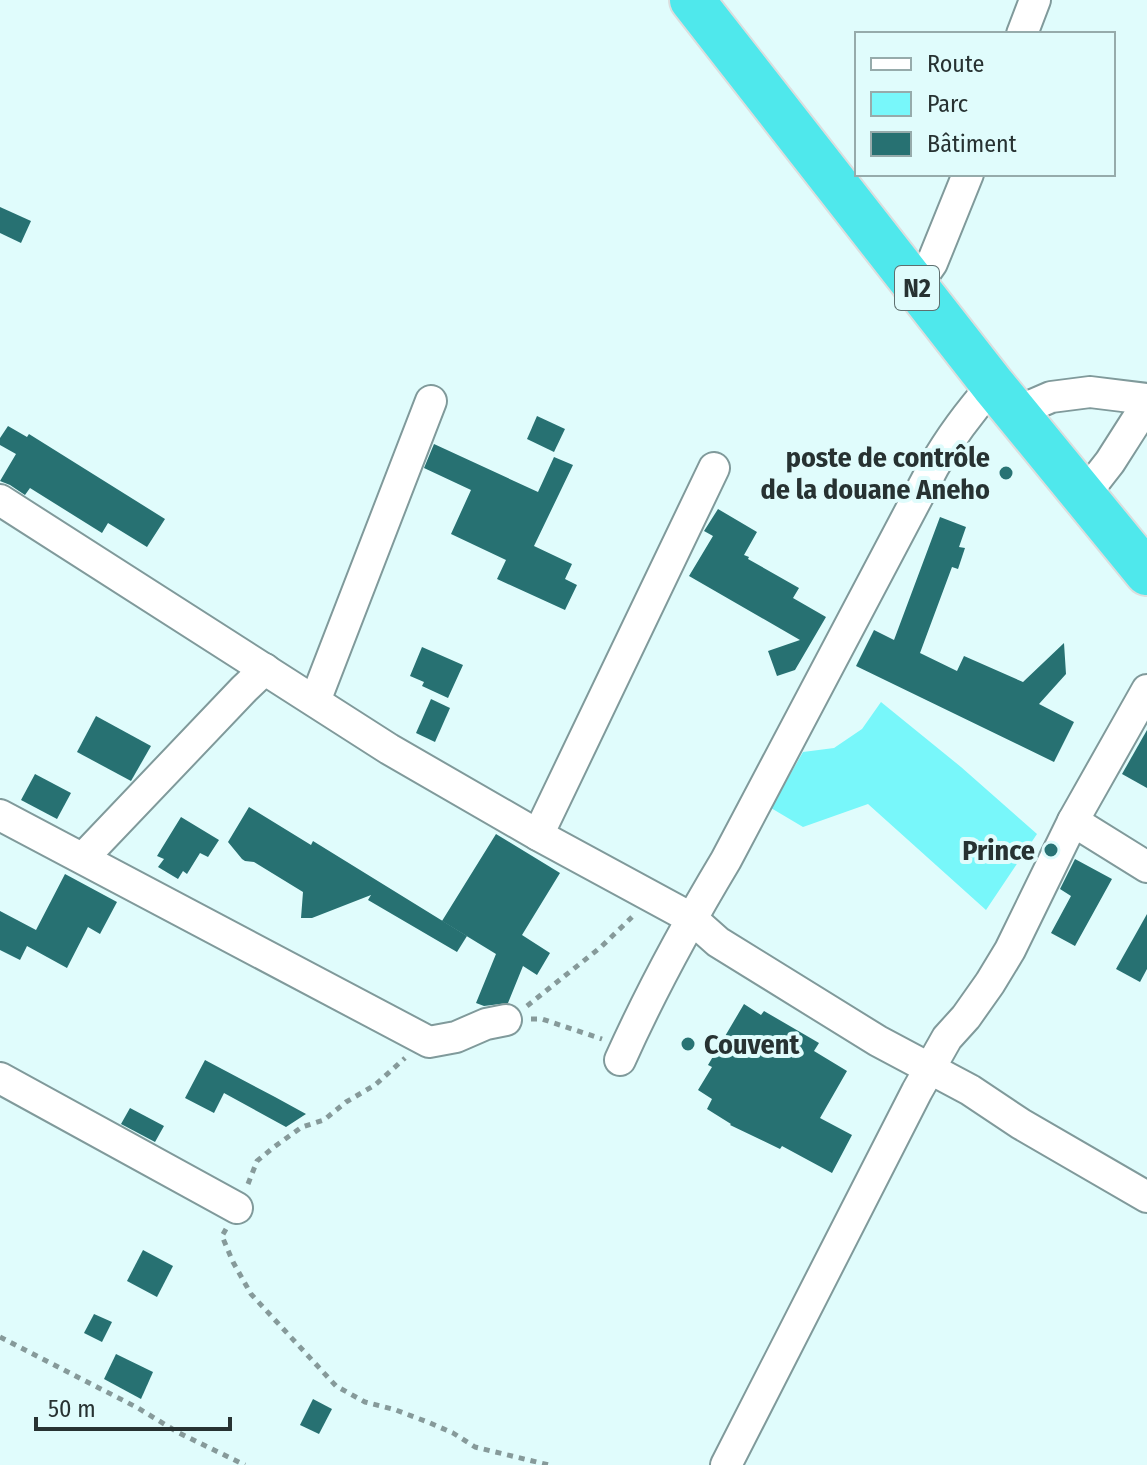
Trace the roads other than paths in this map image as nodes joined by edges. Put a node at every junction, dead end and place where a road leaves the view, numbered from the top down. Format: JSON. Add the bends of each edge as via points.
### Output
{"nodes":[{"id":1,"x":692,"y":0,"type":"edge"},
{"id":2,"x":1035,"y":0,"type":"edge"},
{"id":3,"x":1023,"y":32,"type":"edge"},
{"id":4,"x":967,"y":176,"type":"edge"},
{"id":5,"x":916,"y":286,"type":"junction"},
{"id":6,"x":1005,"y":398,"type":"junction"},
{"id":7,"x":431,"y":401,"type":"dead end"},
{"id":8,"x":1147,"y":401,"type":"edge"},
{"id":9,"x":714,"y":468,"type":"dead end"},
{"id":10,"x":1085,"y":494,"type":"junction"},
{"id":11,"x":0,"y":500,"type":"edge"},
{"id":12,"x":1147,"y":573,"type":"edge"},
{"id":13,"x":265,"y":669,"type":"junction"},
{"id":14,"x":1147,"y":690,"type":"edge"},
{"id":15,"x":315,"y":701,"type":"junction"},
{"id":16,"x":0,"y":815,"type":"edge"},
{"id":17,"x":1073,"y":821,"type":"junction"},
{"id":18,"x":538,"y":835,"type":"junction"},
{"id":19,"x":83,"y":858,"type":"junction"},
{"id":20,"x":1147,"y":867,"type":"edge"},
{"id":21,"x":691,"y":918,"type":"junction"},
{"id":22,"x":506,"y":1020,"type":"road end"},
{"id":23,"x":624,"y":1052,"type":"road end"},
{"id":24,"x":930,"y":1069,"type":"junction"},
{"id":25,"x":0,"y":1078,"type":"edge"},
{"id":26,"x":1147,"y":1197,"type":"edge"},
{"id":27,"x":237,"y":1208,"type":"road end"},
{"id":28,"x":726,"y":1465,"type":"edge"}],
"edges":[{"from":1,"to":5,"type":"highway","number":"N2"},
{"from":2,"to":3,"type":"street"},
{"from":4,"to":5,"type":"street","via":[[937,253]]},
{"from":5,"to":6,"type":"highway","number":"N2"},
{"from":6,"to":8,"type":"street","via":[[1090,392]]},
{"from":6,"to":10,"type":"highway","number":"N2"},
{"from":6,"to":21,"type":"street","via":[[969,412],[948,441]]},
{"from":7,"to":15,"type":"street"},
{"from":8,"to":10,"type":"street"},
{"from":9,"to":18,"type":"street"},
{"from":10,"to":12,"type":"highway","number":"N2"},
{"from":11,"to":13,"type":"street"},
{"from":13,"to":15,"type":"street"},
{"from":13,"to":19,"type":"street"},
{"from":14,"to":17,"type":"street"},
{"from":15,"to":18,"type":"street"},
{"from":16,"to":19,"type":"street"},
{"from":17,"to":20,"type":"street"},
{"from":17,"to":24,"type":"street","via":[[1010,950]]},
{"from":18,"to":21,"type":"street"},
{"from":19,"to":22,"type":"street","via":[[429,1042]]},
{"from":21,"to":23,"type":"street"},
{"from":21,"to":24,"type":"street","via":[[763,971]]},
{"from":24,"to":26,"type":"street"},
{"from":24,"to":28,"type":"street"},
{"from":25,"to":27,"type":"street"}]}
